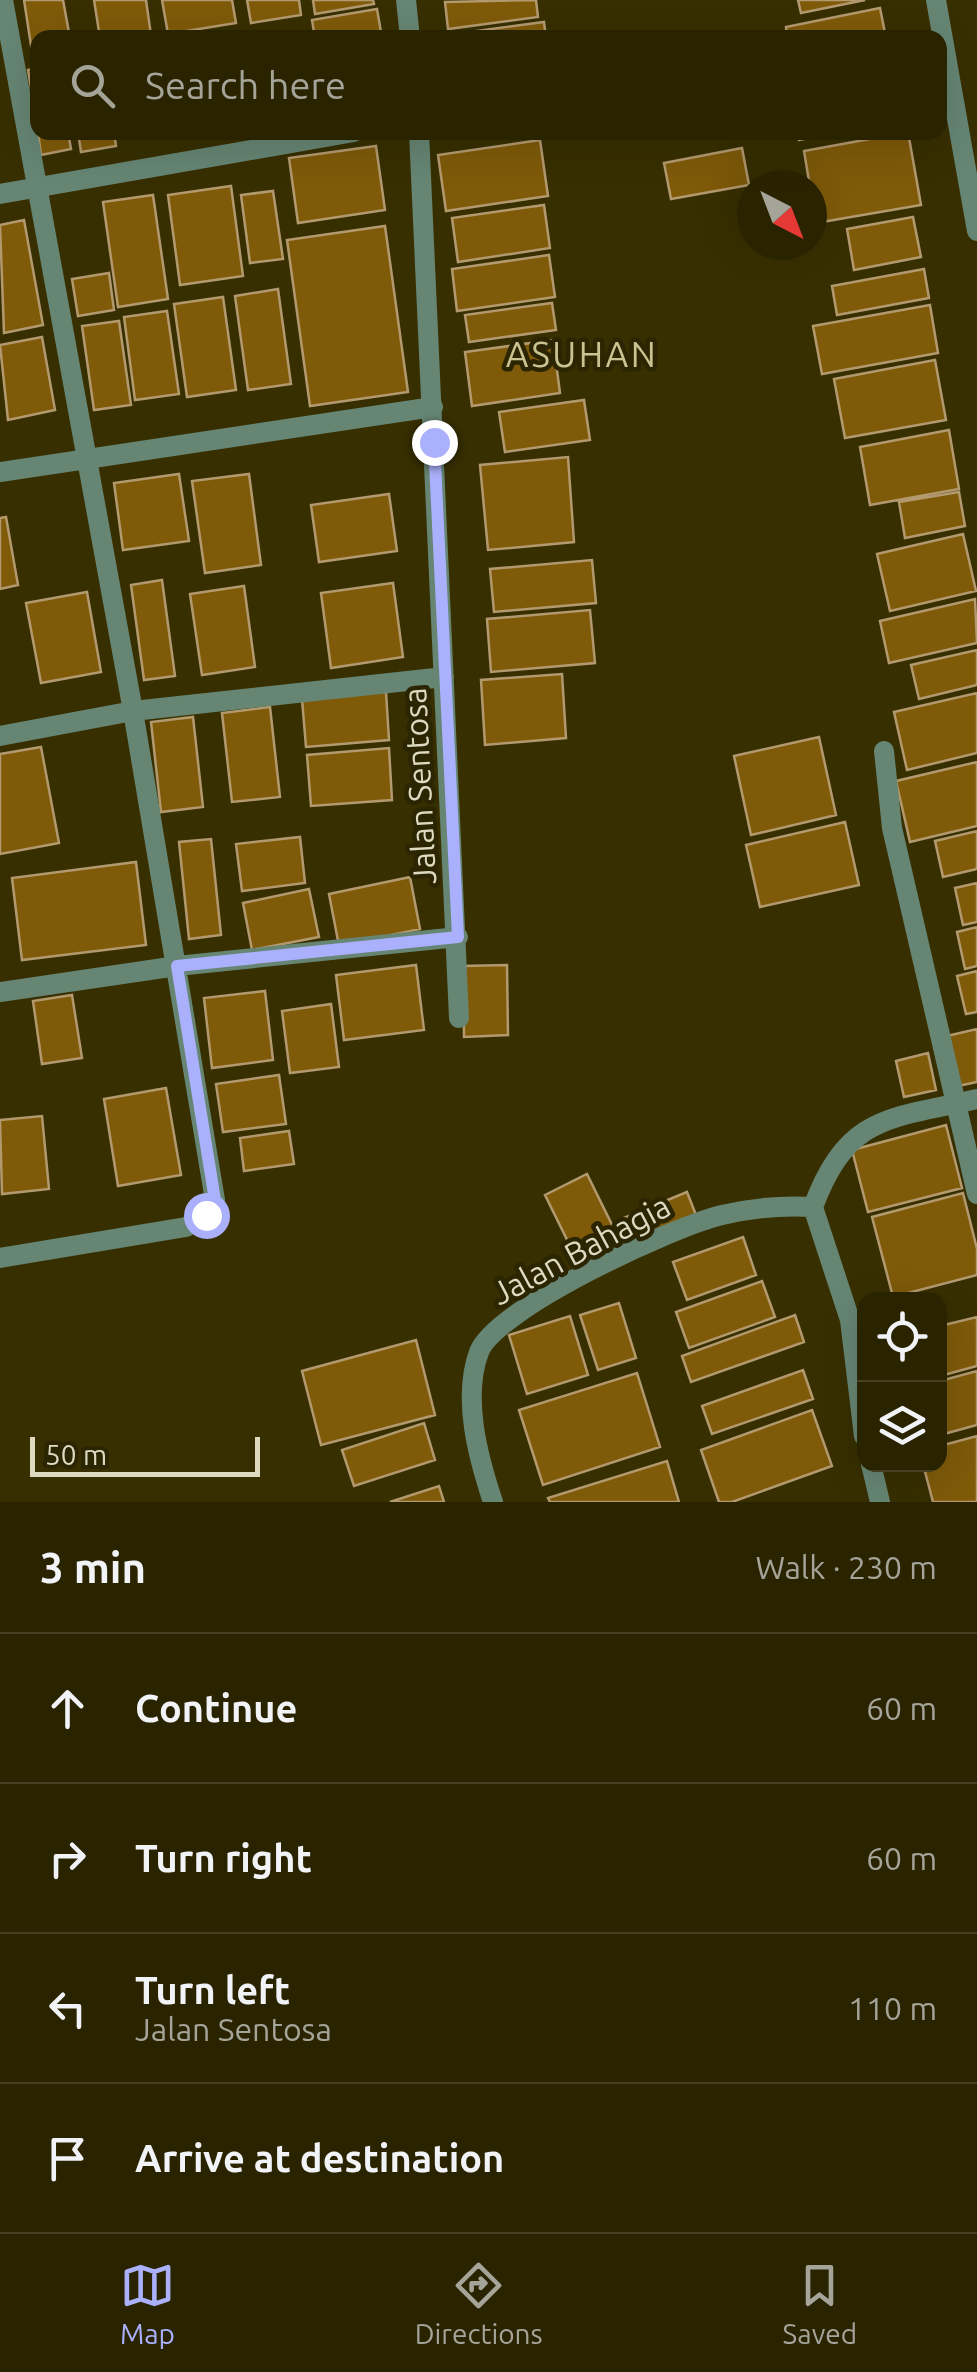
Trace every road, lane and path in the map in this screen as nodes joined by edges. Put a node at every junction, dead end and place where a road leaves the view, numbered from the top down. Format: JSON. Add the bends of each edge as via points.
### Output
{"nodes":[{"id":1,"x":4,"y":0,"type":"edge"},
{"id":2,"x":406,"y":0,"type":"edge"},
{"id":3,"x":936,"y":0,"type":"edge"},
{"id":4,"x":409,"y":30,"type":"edge"},
{"id":5,"x":941,"y":30,"type":"edge"},
{"id":6,"x":947,"y":61,"type":"edge"},
{"id":7,"x":306,"y":140,"type":"edge"},
{"id":8,"x":419,"y":140,"type":"edge"},
{"id":9,"x":36,"y":185,"type":"junction"},
{"id":10,"x":0,"y":194,"type":"edge"},
{"id":11,"x":977,"y":226,"type":"edge"},
{"id":12,"x":432,"y":407,"type":"junction"},
{"id":13,"x":88,"y":457,"type":"junction"},
{"id":14,"x":0,"y":472,"type":"edge"},
{"id":15,"x":444,"y":677,"type":"junction"},
{"id":16,"x":134,"y":711,"type":"junction"},
{"id":17,"x":0,"y":736,"type":"edge"},
{"id":18,"x":884,"y":751,"type":"dead end"},
{"id":19,"x":458,"y":937,"type":"junction"},
{"id":20,"x":177,"y":966,"type":"junction"},
{"id":21,"x":0,"y":992,"type":"edge"},
{"id":22,"x":458,"y":1018,"type":"dead end"},
{"id":23,"x":967,"y":1101,"type":"edge"},
{"id":24,"x":977,"y":1194,"type":"edge"},
{"id":25,"x":813,"y":1207,"type":"junction"},
{"id":26,"x":0,"y":1258,"type":"edge"},
{"id":27,"x":857,"y":1382,"type":"edge"},
{"id":28,"x":873,"y":1472,"type":"edge"},
{"id":29,"x":493,"y":1502,"type":"edge"},
{"id":30,"x":880,"y":1502,"type":"edge"}],
"edges":[{"from":1,"to":9,"type":"street"},
{"from":2,"to":4,"type":"street"},
{"from":3,"to":5,"type":"street"},
{"from":6,"to":11,"type":"street"},
{"from":7,"to":9,"type":"street"},
{"from":8,"to":12,"type":"street","name":"Jalan Sentosa"},
{"from":9,"to":10,"type":"street"},
{"from":9,"to":13,"type":"street"},
{"from":12,"to":13,"type":"street"},
{"from":12,"to":15,"type":"street","name":"Jalan Sentosa"},
{"from":13,"to":14,"type":"street"},
{"from":13,"to":16,"type":"street"},
{"from":15,"to":16,"type":"street"},
{"from":15,"to":19,"type":"street","name":"Jalan Sentosa"},
{"from":16,"to":17,"type":"street"},
{"from":16,"to":20,"type":"street"},
{"from":18,"to":23,"type":"street","via":[[892,828]]},
{"from":19,"to":20,"type":"street"},
{"from":19,"to":22,"type":"street","name":"Jalan Sentosa"},
{"from":20,"to":21,"type":"street"},
{"from":20,"to":26,"type":"street","via":[[215,1200],[206,1215],[148,1236]]},
{"from":23,"to":24,"type":"street"},
{"from":23,"to":25,"type":"street","via":[[878,1121],[856,1135]]},
{"from":25,"to":27,"type":"street","via":[[850,1320]]},
{"from":25,"to":29,"type":"street","name":"Jalan Bahagia","via":[[779,1205],[719,1216],[646,1243],[498,1324],[479,1350],[473,1383],[474,1435]]},
{"from":28,"to":30,"type":"street"}]}
